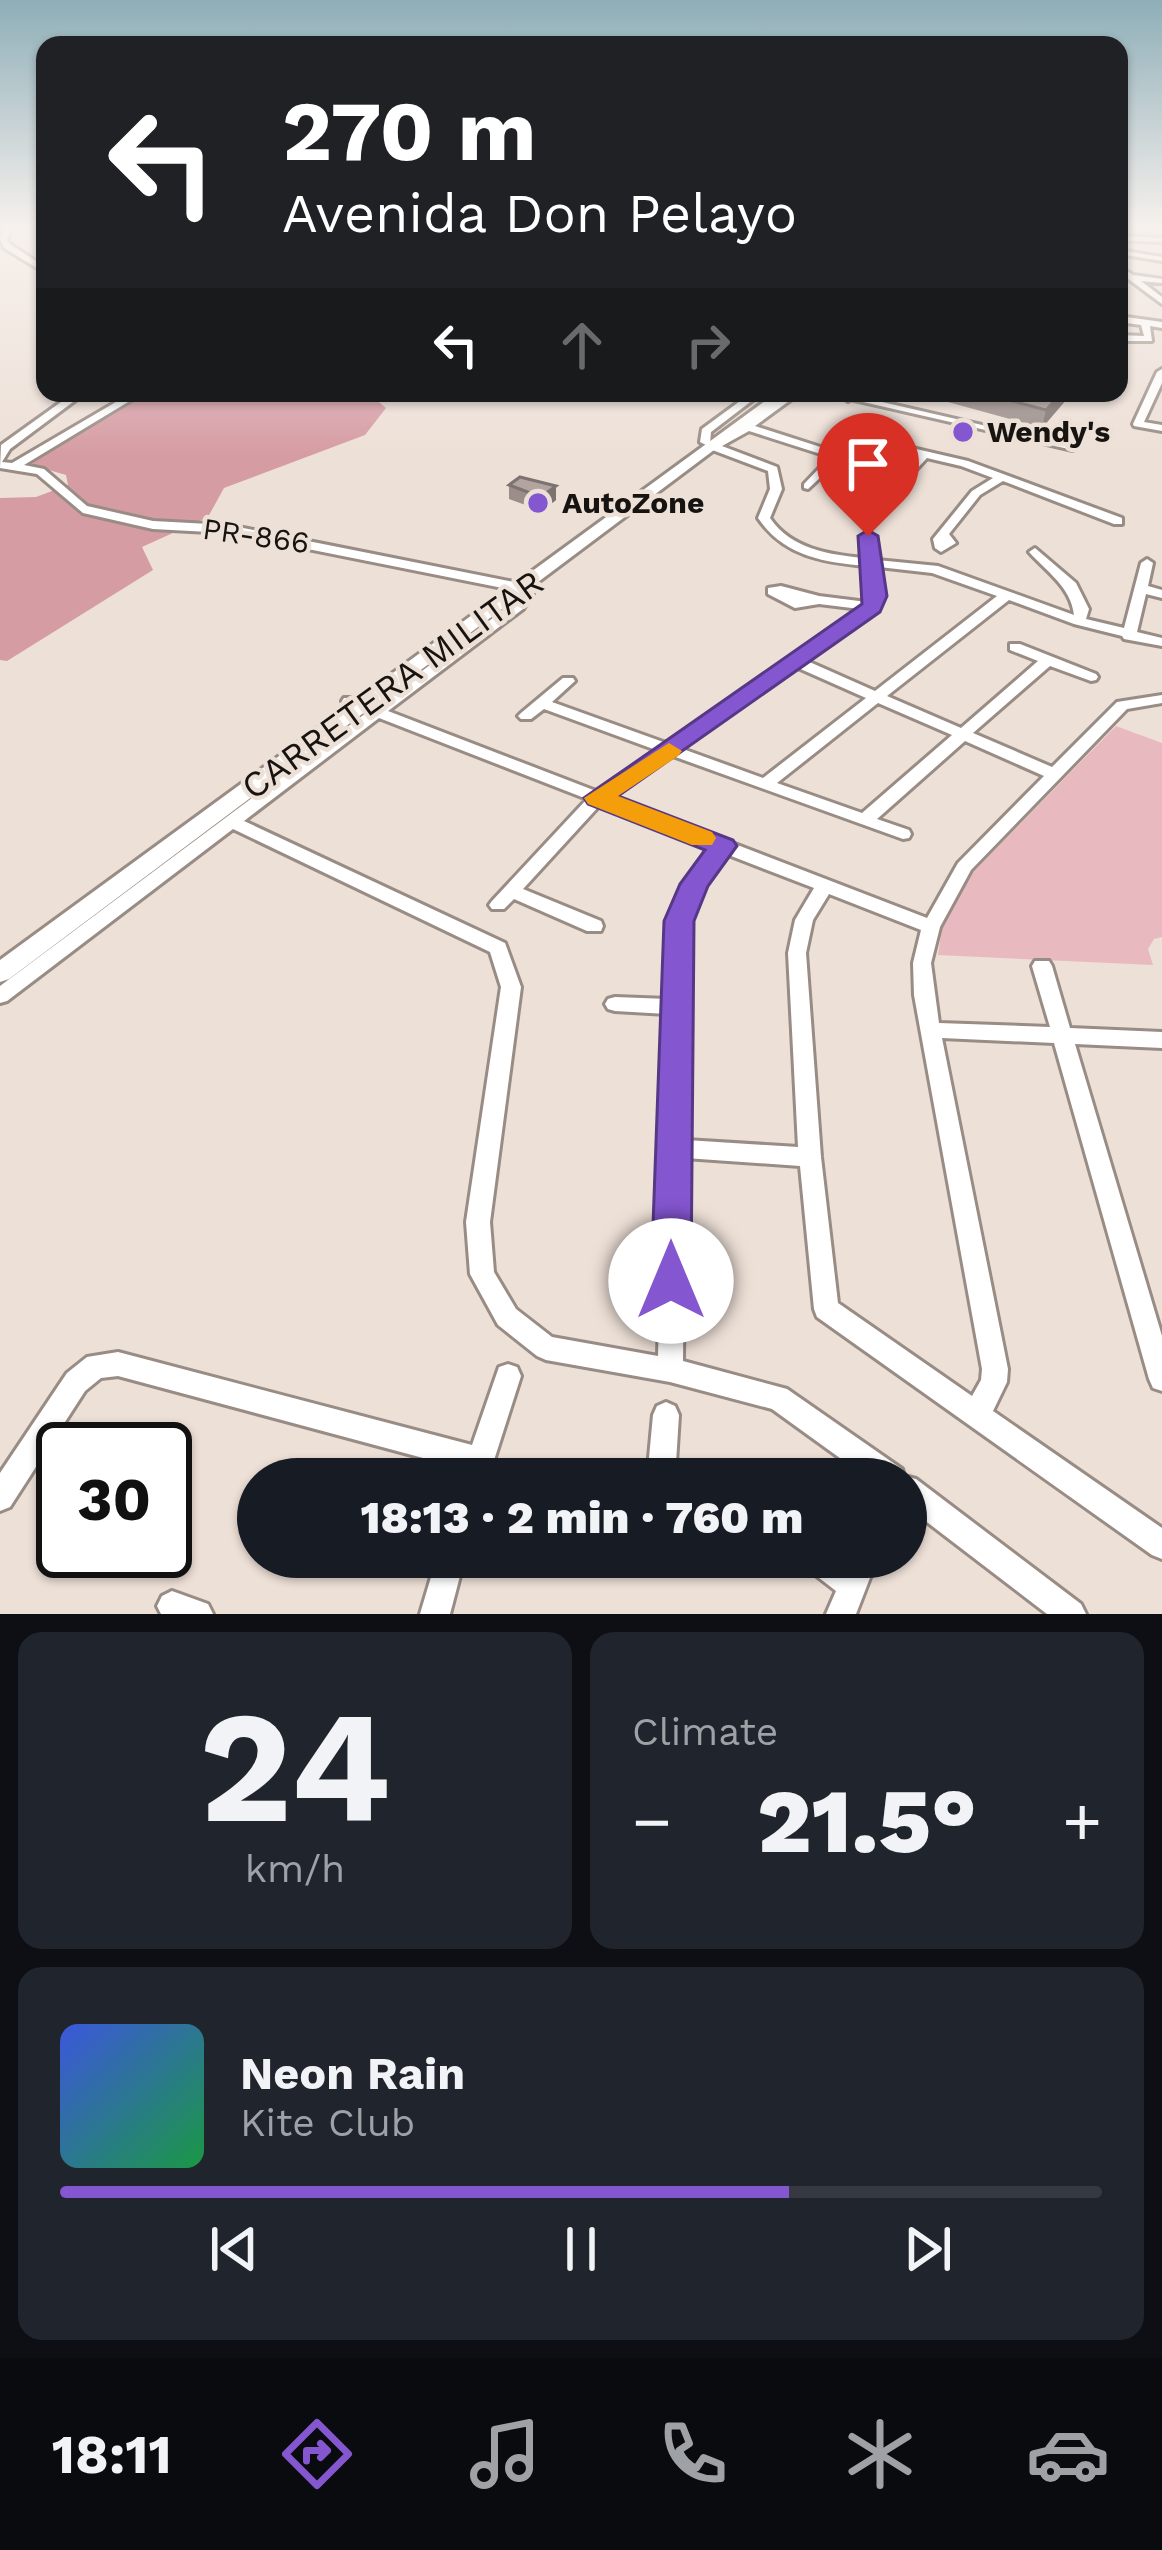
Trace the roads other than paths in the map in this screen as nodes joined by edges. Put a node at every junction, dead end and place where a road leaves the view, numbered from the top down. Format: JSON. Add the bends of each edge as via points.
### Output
{"nodes":[{"id":1,"x":1128,"y":320,"type":"edge"},
{"id":2,"x":1145,"y":322,"type":"junction"},
{"id":3,"x":1162,"y":325,"type":"edge"},
{"id":4,"x":1128,"y":338,"type":"edge"},
{"id":5,"x":1162,"y":372,"type":"edge"},
{"id":6,"x":68,"y":402,"type":"edge"},
{"id":7,"x":116,"y":402,"type":"edge"},
{"id":8,"x":748,"y":402,"type":"edge"},
{"id":9,"x":760,"y":402,"type":"edge"},
{"id":10,"x":777,"y":402,"type":"edge"},
{"id":11,"x":781,"y":402,"type":"edge"},
{"id":12,"x":876,"y":402,"type":"edge"},
{"id":13,"x":747,"y":427,"type":"junction"},
{"id":14,"x":1162,"y":428,"type":"edge"},
{"id":15,"x":708,"y":440,"type":"junction"},
{"id":16,"x":1073,"y":447,"type":"dead end"},
{"id":17,"x":925,"y":453,"type":"junction"},
{"id":18,"x":838,"y":456,"type":"junction"},
{"id":19,"x":5,"y":463,"type":"edge"},
{"id":20,"x":1002,"y":477,"type":"junction"},
{"id":21,"x":808,"y":485,"type":"dead end"},
{"id":22,"x":863,"y":503,"type":"dead end"},
{"id":23,"x":1115,"y":523,"type":"dead end"},
{"id":24,"x":943,"y":535,"type":"dead end"},
{"id":25,"x":868,"y":536,"type":"dead end"},
{"id":26,"x":1036,"y":552,"type":"dead end"},
{"id":27,"x":1147,"y":562,"type":"dead end"},
{"id":28,"x":872,"y":565,"type":"junction"},
{"id":29,"x":516,"y":586,"type":"junction"},
{"id":30,"x":1139,"y":588,"type":"junction"},
{"id":31,"x":1162,"y":594,"type":"edge"},
{"id":32,"x":1007,"y":595,"type":"junction"},
{"id":33,"x":819,"y":600,"type":"dead end"},
{"id":34,"x":872,"y":607,"type":"junction"},
{"id":35,"x":1079,"y":621,"type":"junction"},
{"id":36,"x":1129,"y":636,"type":"junction"},
{"id":37,"x":1162,"y":643,"type":"edge"},
{"id":38,"x":1015,"y":647,"type":"dead end"},
{"id":39,"x":1048,"y":660,"type":"junction"},
{"id":40,"x":797,"y":662,"type":"junction"},
{"id":41,"x":1090,"y":677,"type":"dead end"},
{"id":42,"x":568,"y":681,"type":"dead end"},
{"id":43,"x":877,"y":697,"type":"junction"},
{"id":44,"x":1162,"y":699,"type":"edge"},
{"id":45,"x":542,"y":703,"type":"junction"},
{"id":46,"x":365,"y":706,"type":"junction"},
{"id":47,"x":526,"y":716,"type":"dead end"},
{"id":48,"x":963,"y":735,"type":"junction"},
{"id":49,"x":671,"y":749,"type":"junction"},
{"id":50,"x":1056,"y":775,"type":"junction"},
{"id":51,"x":766,"y":783,"type":"junction"},
{"id":52,"x":597,"y":798,"type":"junction"},
{"id":53,"x":219,"y":820,"type":"junction"},
{"id":54,"x":865,"y":820,"type":"junction"},
{"id":55,"x":903,"y":834,"type":"dead end"},
{"id":56,"x":723,"y":846,"type":"junction"},
{"id":57,"x":825,"y":886,"type":"junction"},
{"id":58,"x":595,"y":926,"type":"dead end"},
{"id":59,"x":931,"y":927,"type":"junction"},
{"id":60,"x":0,"y":957,"type":"edge"},
{"id":61,"x":1042,"y":965,"type":"dead end"},
{"id":62,"x":0,"y":974,"type":"edge"},
{"id":63,"x":0,"y":996,"type":"edge"},
{"id":64,"x":615,"y":1004,"type":"dead end"},
{"id":65,"x":674,"y":1007,"type":"junction"},
{"id":66,"x":930,"y":1030,"type":"junction"},
{"id":67,"x":1062,"y":1036,"type":"junction"},
{"id":68,"x":1162,"y":1040,"type":"edge"},
{"id":69,"x":673,"y":1148,"type":"junction"},
{"id":70,"x":810,"y":1156,"type":"junction"},
{"id":71,"x":670,"y":1370,"type":"junction"},
{"id":72,"x":508,"y":1376,"type":"dead end"},
{"id":73,"x":1162,"y":1379,"type":"edge"},
{"id":74,"x":666,"y":1415,"type":"dead end"},
{"id":75,"x":976,"y":1416,"type":"junction"},
{"id":76,"x":436,"y":1458,"type":"edge"},
{"id":77,"x":481,"y":1458,"type":"edge"},
{"id":78,"x":663,"y":1458,"type":"edge"},
{"id":79,"x":862,"y":1458,"type":"edge"},
{"id":80,"x":0,"y":1497,"type":"edge"},
{"id":81,"x":927,"y":1506,"type":"edge"},
{"id":82,"x":1162,"y":1545,"type":"edge"},
{"id":83,"x":446,"y":1578,"type":"edge"},
{"id":84,"x":855,"y":1578,"type":"edge"},
{"id":85,"x":435,"y":1614,"type":"edge"},
{"id":86,"x":841,"y":1614,"type":"edge"},
{"id":87,"x":1070,"y":1614,"type":"edge"}],
"edges":[{"from":1,"to":2,"type":"street"},
{"from":2,"to":3,"type":"street"},
{"from":2,"to":4,"type":"street","via":[[1149,339]]},
{"from":5,"to":14,"type":"street","via":[[1138,424]]},
{"from":6,"to":19,"type":"street","via":[[5,447]]},
{"from":7,"to":19,"type":"street"},
{"from":8,"to":15,"type":"street"},
{"from":9,"to":15,"type":"main road","name":"CARRETERA MILITAR"},
{"from":10,"to":15,"type":"main road","name":"CARRETERA MILITAR"},
{"from":11,"to":13,"type":"street"},
{"from":12,"to":16,"type":"street"},
{"from":13,"to":15,"type":"street"},
{"from":13,"to":18,"type":"street"},
{"from":15,"to":28,"type":"street","via":[[773,469],[776,490],[764,518],[775,534],[822,558]]},
{"from":15,"to":29,"type":"main road","name":"CARRETERA MILITAR"},
{"from":17,"to":18,"type":"street","via":[[856,438]]},
{"from":17,"to":20,"type":"street"},
{"from":17,"to":22,"type":"street","via":[[880,502]]},
{"from":18,"to":21,"type":"street"},
{"from":19,"to":29,"type":"street","name":"PR-866","number":"PR-866","via":[[40,471],[83,509]]},
{"from":20,"to":23,"type":"street"},
{"from":20,"to":24,"type":"street","via":[[976,493]]},
{"from":25,"to":28,"type":"street"},
{"from":26,"to":35,"type":"street","via":[[1072,586]]},
{"from":27,"to":30,"type":"street"},
{"from":28,"to":32,"type":"street","via":[[934,569]]},
{"from":28,"to":34,"type":"street"},
{"from":29,"to":46,"type":"main road","name":"CARRETERA MILITAR"},
{"from":29,"to":46,"type":"street","via":[[526,594],[518,606]]},
{"from":30,"to":31,"type":"street"},
{"from":30,"to":36,"type":"street"},
{"from":32,"to":35,"type":"street"},
{"from":32,"to":43,"type":"street"},
{"from":33,"to":34,"type":"street"},
{"from":34,"to":40,"type":"street"},
{"from":35,"to":36,"type":"street"},
{"from":36,"to":37,"type":"street"},
{"from":38,"to":39,"type":"street"},
{"from":39,"to":41,"type":"street"},
{"from":39,"to":48,"type":"street"},
{"from":40,"to":43,"type":"street"},
{"from":40,"to":49,"type":"street"},
{"from":42,"to":45,"type":"street"},
{"from":43,"to":48,"type":"street"},
{"from":43,"to":51,"type":"street"},
{"from":44,"to":50,"type":"street","via":[[1122,705]]},
{"from":45,"to":47,"type":"street"},
{"from":45,"to":49,"type":"street"},
{"from":46,"to":52,"type":"street"},
{"from":46,"to":53,"type":"main road","name":"CARRETERA MILITAR"},
{"from":46,"to":53,"type":"street","via":[[265,796]]},
{"from":46,"to":60,"type":"main road","name":"CARRETERA MILITAR"},
{"from":48,"to":50,"type":"street"},
{"from":48,"to":54,"type":"street"},
{"from":49,"to":51,"type":"street"},
{"from":49,"to":52,"type":"street"},
{"from":50,"to":59,"type":"street","via":[[964,867]]},
{"from":51,"to":54,"type":"street"},
{"from":52,"to":56,"type":"street"},
{"from":52,"to":58,"type":"street","via":[[505,898]]},
{"from":53,"to":62,"type":"main road","name":"CARRETERA MILITAR"},
{"from":53,"to":63,"type":"street"},
{"from":53,"to":71,"type":"street","via":[[498,948],[511,987],[478,1222],[482,1274],[507,1317],[546,1348]]},
{"from":54,"to":55,"type":"street"},
{"from":56,"to":57,"type":"street"},
{"from":56,"to":65,"type":"street","via":[[679,921]]},
{"from":57,"to":59,"type":"street"},
{"from":57,"to":70,"type":"street","via":[[804,920],[797,953]]},
{"from":59,"to":66,"type":"street","via":[[922,963]]},
{"from":61,"to":67,"type":"street"},
{"from":64,"to":65,"type":"street"},
{"from":65,"to":69,"type":"street"},
{"from":66,"to":67,"type":"street"},
{"from":66,"to":75,"type":"street","via":[[995,1369]]},
{"from":67,"to":68,"type":"street"},
{"from":67,"to":73,"type":"street"},
{"from":69,"to":70,"type":"street"},
{"from":69,"to":71,"type":"street"},
{"from":70,"to":75,"type":"street","via":[[826,1309]]},
{"from":71,"to":79,"type":"street","via":[[778,1398]]},
{"from":72,"to":77,"type":"street"},
{"from":74,"to":78,"type":"street"},
{"from":75,"to":82,"type":"street"},
{"from":76,"to":80,"type":"street","via":[[118,1364],[96,1366],[76,1382]]},
{"from":81,"to":87,"type":"street"},
{"from":83,"to":85,"type":"street"},
{"from":84,"to":86,"type":"street"}]}
